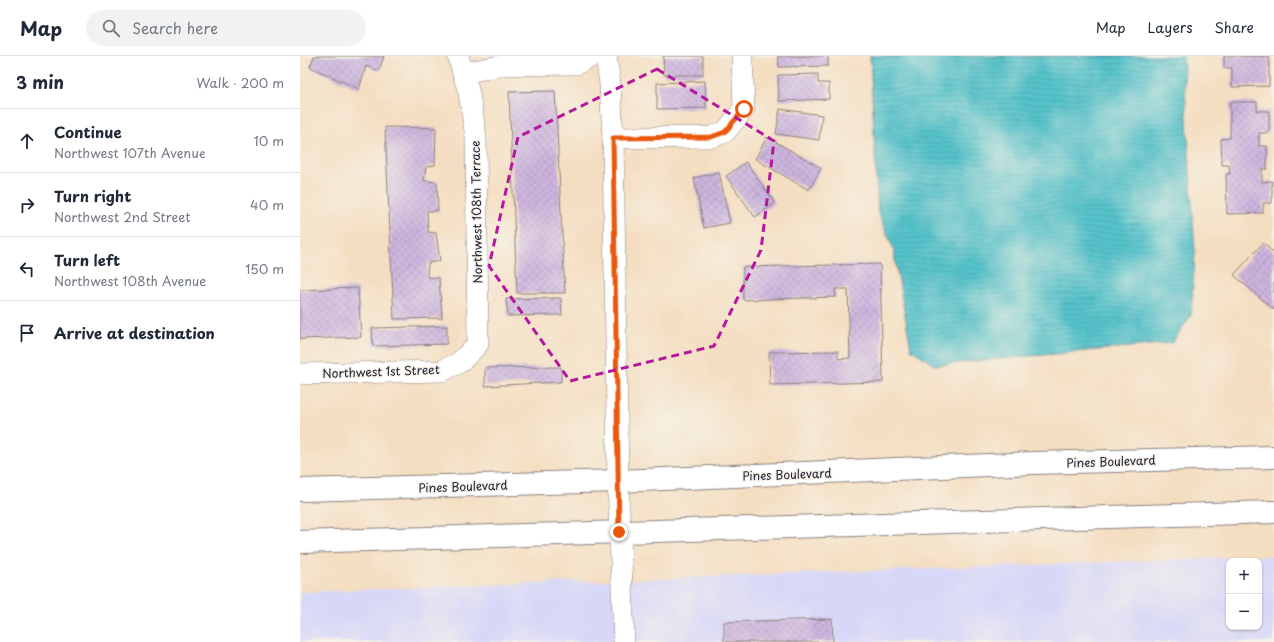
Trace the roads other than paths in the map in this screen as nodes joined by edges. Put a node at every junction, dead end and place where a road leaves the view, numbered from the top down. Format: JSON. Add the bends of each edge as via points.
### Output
{"nodes":[{"id":1,"x":592,"y":56,"type":"edge"},
{"id":2,"x":606,"y":56,"type":"edge"},
{"id":3,"x":742,"y":56,"type":"edge"},
{"id":4,"x":461,"y":64,"type":"edge"},
{"id":5,"x":613,"y":138,"type":"junction"},
{"id":6,"x":460,"y":362,"type":"joint"},
{"id":7,"x":300,"y":374,"type":"edge"},
{"id":8,"x":1274,"y":457,"type":"edge"},
{"id":9,"x":618,"y":481,"type":"junction"},
{"id":10,"x":300,"y":490,"type":"edge"},
{"id":11,"x":1274,"y":512,"type":"edge"},
{"id":12,"x":619,"y":532,"type":"junction"},
{"id":13,"x":300,"y":542,"type":"edge"},
{"id":14,"x":624,"y":642,"type":"edge"}],
"edges":[{"from":1,"to":4,"type":"street","via":[[576,64]]},
{"from":2,"to":5,"type":"street"},
{"from":3,"to":5,"type":"street","via":[[744,109],[725,132],[711,137]]},
{"from":4,"to":6,"type":"street","name":"Northwest 108th Terrace","via":[[476,137],[478,344]]},
{"from":5,"to":9,"type":"street"},
{"from":6,"to":7,"type":"street","name":"Northwest 1st Street","via":[[442,371]]},
{"from":8,"to":9,"type":"highway","name":"Pines Boulevard","via":[[1033,463]]},
{"from":9,"to":10,"type":"highway","name":"Pines Boulevard"},
{"from":9,"to":12,"type":"street"},
{"from":11,"to":12,"type":"highway"},
{"from":12,"to":13,"type":"highway"},
{"from":12,"to":14,"type":"street"}]}
